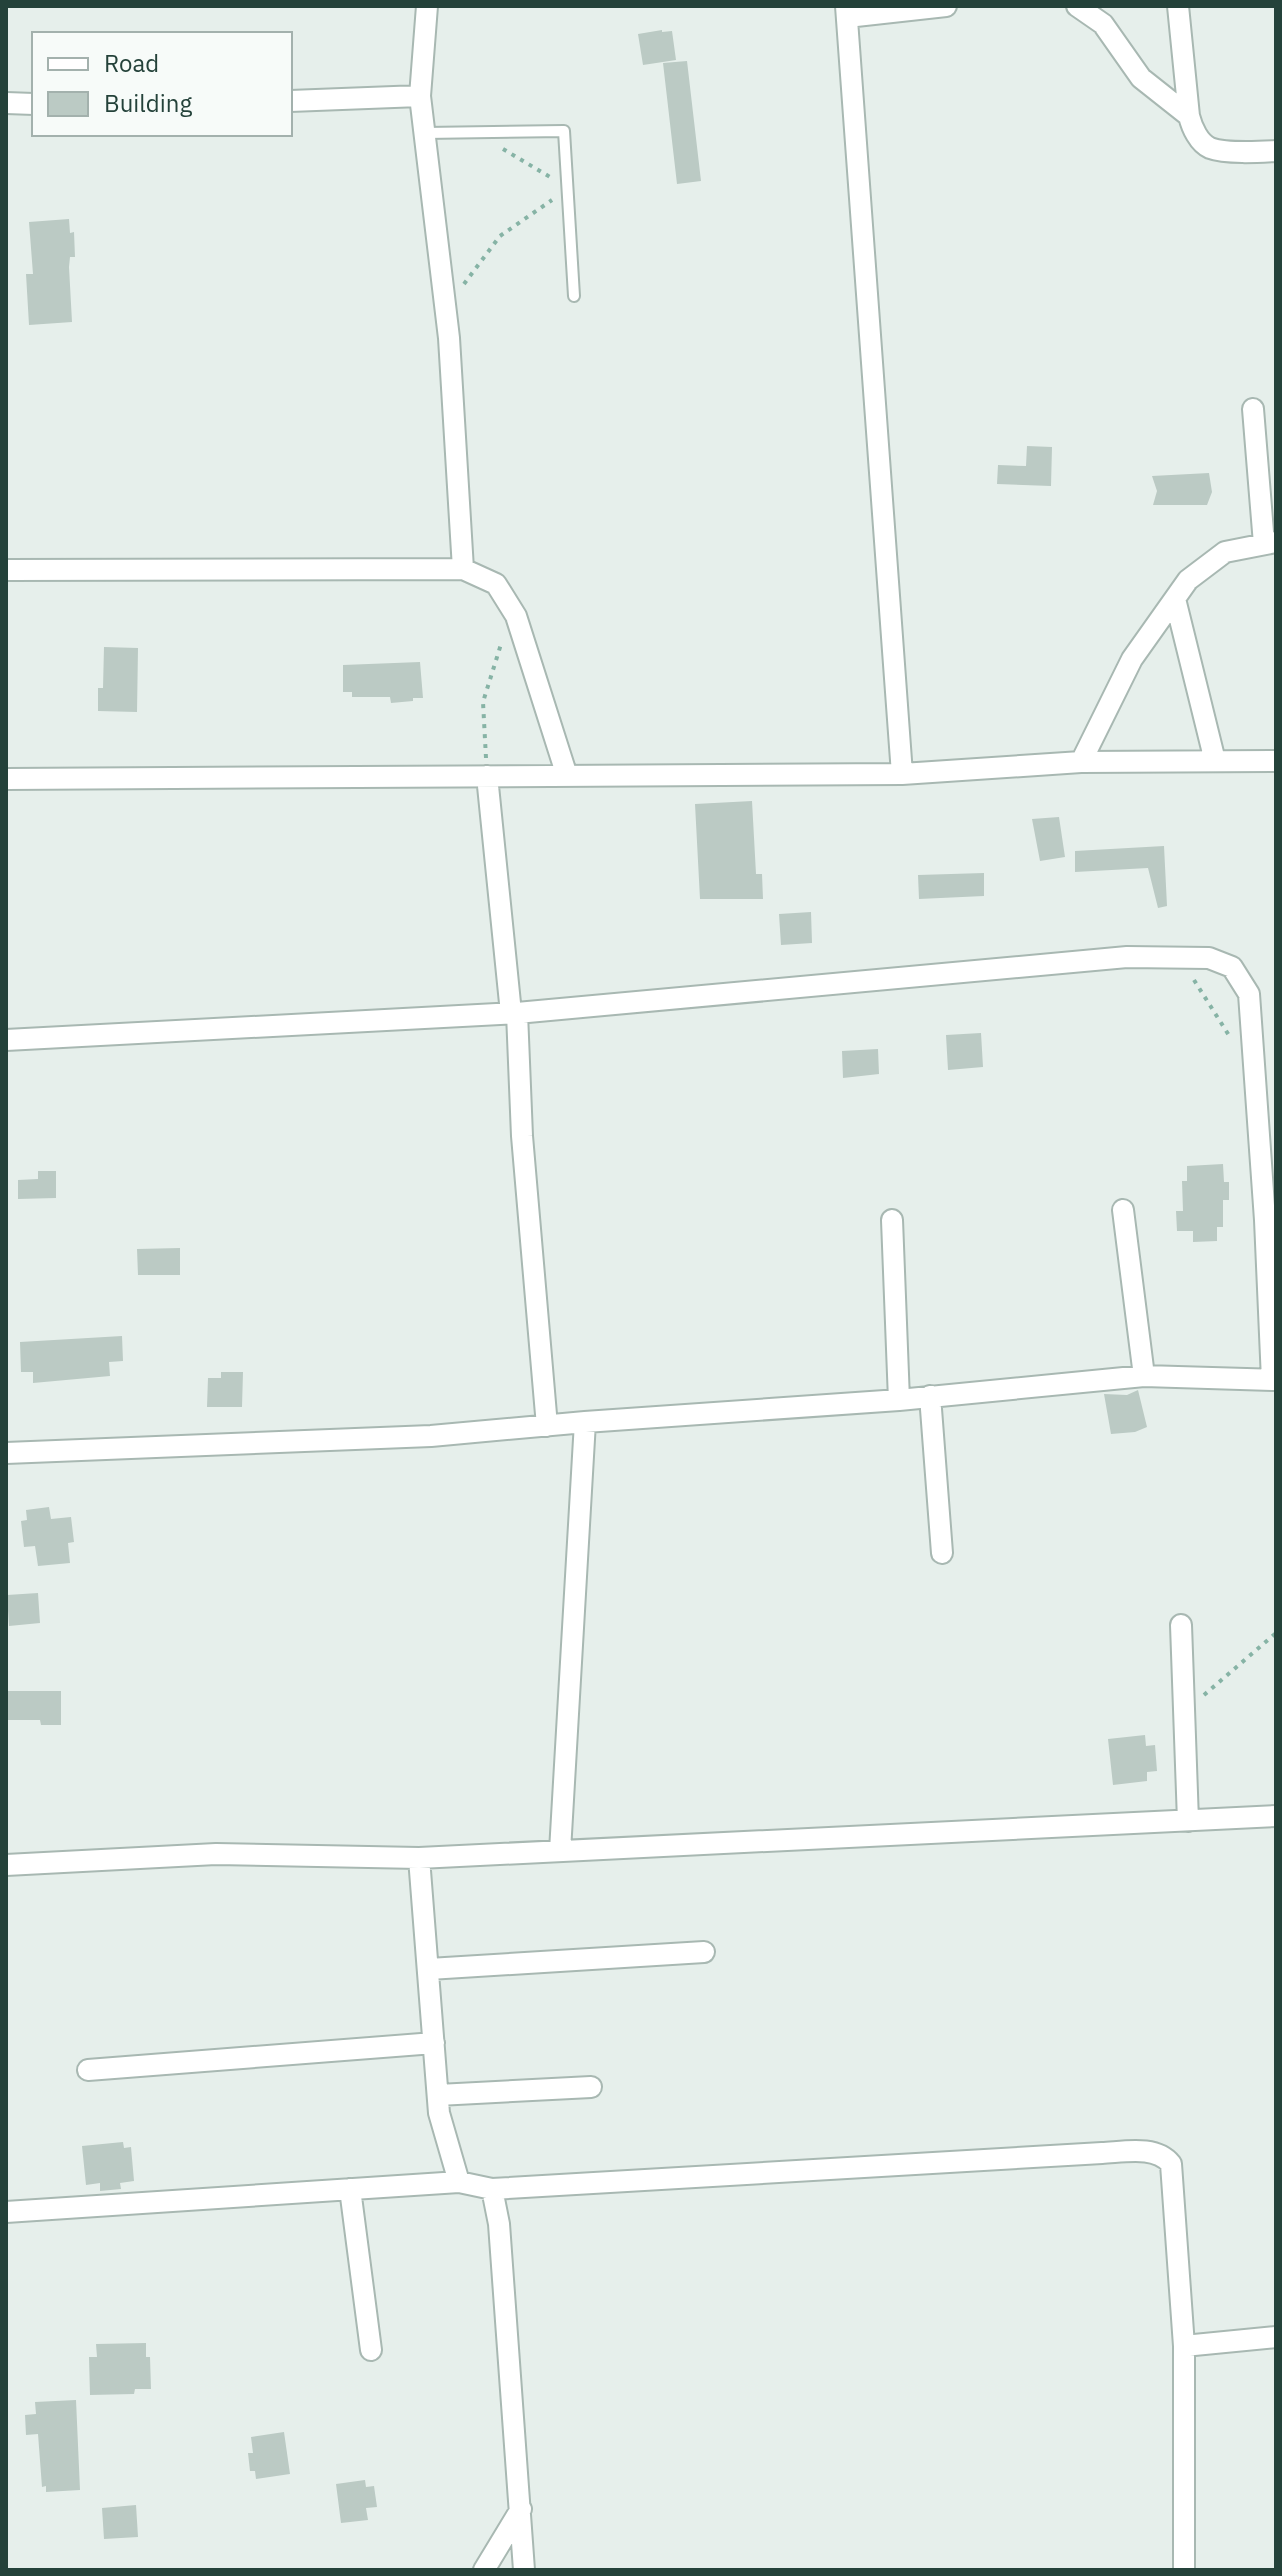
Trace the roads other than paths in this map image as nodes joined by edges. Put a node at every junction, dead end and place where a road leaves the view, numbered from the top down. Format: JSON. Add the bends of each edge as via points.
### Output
{"nodes":[{"id":1,"x":427,"y":6,"type":"edge"},
{"id":2,"x":946,"y":6,"type":"edge"},
{"id":3,"x":1077,"y":6,"type":"edge"},
{"id":4,"x":1178,"y":6,"type":"edge"},
{"id":5,"x":846,"y":12,"type":"edge"},
{"id":6,"x":420,"y":96,"type":"junction"},
{"id":7,"x":292,"y":101,"type":"edge"},
{"id":8,"x":6,"y":103,"type":"edge"},
{"id":9,"x":32,"y":104,"type":"edge"},
{"id":10,"x":1189,"y":116,"type":"junction"},
{"id":11,"x":425,"y":133,"type":"junction"},
{"id":12,"x":1276,"y":151,"type":"edge"},
{"id":13,"x":574,"y":296,"type":"dead end"},
{"id":14,"x":1253,"y":409,"type":"dead end"},
{"id":15,"x":1270,"y":543,"type":"edge"},
{"id":16,"x":463,"y":569,"type":"junction"},
{"id":17,"x":6,"y":570,"type":"edge"},
{"id":18,"x":1175,"y":599,"type":"junction"},
{"id":19,"x":1215,"y":761,"type":"junction"},
{"id":20,"x":1276,"y":761,"type":"edge"},
{"id":21,"x":1081,"y":762,"type":"junction"},
{"id":22,"x":902,"y":774,"type":"junction"},
{"id":23,"x":487,"y":776,"type":"junction"},
{"id":24,"x":567,"y":776,"type":"junction"},
{"id":25,"x":6,"y":779,"type":"edge"},
{"id":26,"x":514,"y":1013,"type":"junction"},
{"id":27,"x":6,"y":1040,"type":"edge"},
{"id":28,"x":1123,"y":1210,"type":"dead end"},
{"id":29,"x":892,"y":1220,"type":"dead end"},
{"id":30,"x":1144,"y":1376,"type":"junction"},
{"id":31,"x":1274,"y":1380,"type":"edge"},
{"id":32,"x":930,"y":1396,"type":"junction"},
{"id":33,"x":899,"y":1400,"type":"junction"},
{"id":34,"x":585,"y":1422,"type":"junction"},
{"id":35,"x":547,"y":1426,"type":"junction"},
{"id":36,"x":6,"y":1453,"type":"edge"},
{"id":37,"x":942,"y":1553,"type":"dead end"},
{"id":38,"x":1181,"y":1625,"type":"dead end"},
{"id":39,"x":1276,"y":1816,"type":"edge"},
{"id":40,"x":1188,"y":1821,"type":"junction"},
{"id":41,"x":560,"y":1851,"type":"junction"},
{"id":42,"x":419,"y":1858,"type":"junction"},
{"id":43,"x":6,"y":1865,"type":"edge"},
{"id":44,"x":704,"y":1952,"type":"dead end"},
{"id":45,"x":429,"y":1969,"type":"junction"},
{"id":46,"x":434,"y":2043,"type":"junction"},
{"id":47,"x":88,"y":2070,"type":"dead end"},
{"id":48,"x":591,"y":2087,"type":"dead end"},
{"id":49,"x":438,"y":2095,"type":"junction"},
{"id":50,"x":459,"y":2182,"type":"junction"},
{"id":51,"x":350,"y":2189,"type":"junction"},
{"id":52,"x":492,"y":2189,"type":"junction"},
{"id":53,"x":6,"y":2212,"type":"edge"},
{"id":54,"x":1276,"y":2337,"type":"edge"},
{"id":55,"x":1184,"y":2346,"type":"junction"},
{"id":56,"x":371,"y":2350,"type":"dead end"},
{"id":57,"x":521,"y":2509,"type":"junction"},
{"id":58,"x":484,"y":2570,"type":"edge"},
{"id":59,"x":524,"y":2570,"type":"edge"},
{"id":60,"x":1184,"y":2570,"type":"edge"}],
"edges":[{"from":1,"to":6,"type":"street"},
{"from":2,"to":5,"type":"street"},
{"from":3,"to":10,"type":"street","via":[[1103,24],[1141,78]]},
{"from":4,"to":10,"type":"street"},
{"from":5,"to":22,"type":"street"},
{"from":6,"to":7,"type":"street"},
{"from":6,"to":11,"type":"street"},
{"from":8,"to":9,"type":"street"},
{"from":10,"to":12,"type":"street","via":[[1193,131],[1209,147]]},
{"from":11,"to":13,"type":"lane","via":[[564,131]]},
{"from":11,"to":16,"type":"street","via":[[446,308]]},
{"from":14,"to":15,"type":"street"},
{"from":15,"to":18,"type":"street","via":[[1225,552],[1188,580]]},
{"from":16,"to":17,"type":"street"},
{"from":16,"to":24,"type":"street","via":[[496,584],[516,616]]},
{"from":18,"to":19,"type":"street"},
{"from":18,"to":21,"type":"street","via":[[1132,659]]},
{"from":19,"to":20,"type":"street"},
{"from":19,"to":21,"type":"street"},
{"from":21,"to":22,"type":"street"},
{"from":22,"to":24,"type":"street"},
{"from":23,"to":24,"type":"street"},
{"from":23,"to":25,"type":"street"},
{"from":23,"to":26,"type":"street"},
{"from":26,"to":27,"type":"street"},
{"from":26,"to":31,"type":"street","via":[[1127,957],[1209,958],[1232,967],[1249,994]]},
{"from":26,"to":35,"type":"street"},
{"from":28,"to":30,"type":"street"},
{"from":29,"to":33,"type":"street"},
{"from":30,"to":31,"type":"street"},
{"from":30,"to":32,"type":"street"},
{"from":32,"to":33,"type":"street"},
{"from":32,"to":37,"type":"street"},
{"from":33,"to":34,"type":"street"},
{"from":34,"to":35,"type":"street"},
{"from":34,"to":41,"type":"street"},
{"from":35,"to":36,"type":"street","via":[[431,1436]]},
{"from":38,"to":40,"type":"street"},
{"from":39,"to":40,"type":"street"},
{"from":40,"to":41,"type":"street"},
{"from":41,"to":42,"type":"street"},
{"from":42,"to":43,"type":"street","via":[[216,1854]]},
{"from":42,"to":45,"type":"street"},
{"from":44,"to":45,"type":"street"},
{"from":45,"to":46,"type":"street"},
{"from":46,"to":47,"type":"street"},
{"from":46,"to":49,"type":"street"},
{"from":48,"to":49,"type":"street"},
{"from":49,"to":50,"type":"street"},
{"from":50,"to":51,"type":"street"},
{"from":50,"to":52,"type":"street"},
{"from":51,"to":53,"type":"street"},
{"from":51,"to":56,"type":"street"},
{"from":52,"to":55,"type":"street","via":[[1153,2152],[1171,2164]]},
{"from":52,"to":57,"type":"street"},
{"from":54,"to":55,"type":"street"},
{"from":55,"to":60,"type":"street"},
{"from":57,"to":58,"type":"street"},
{"from":57,"to":59,"type":"street"}]}
